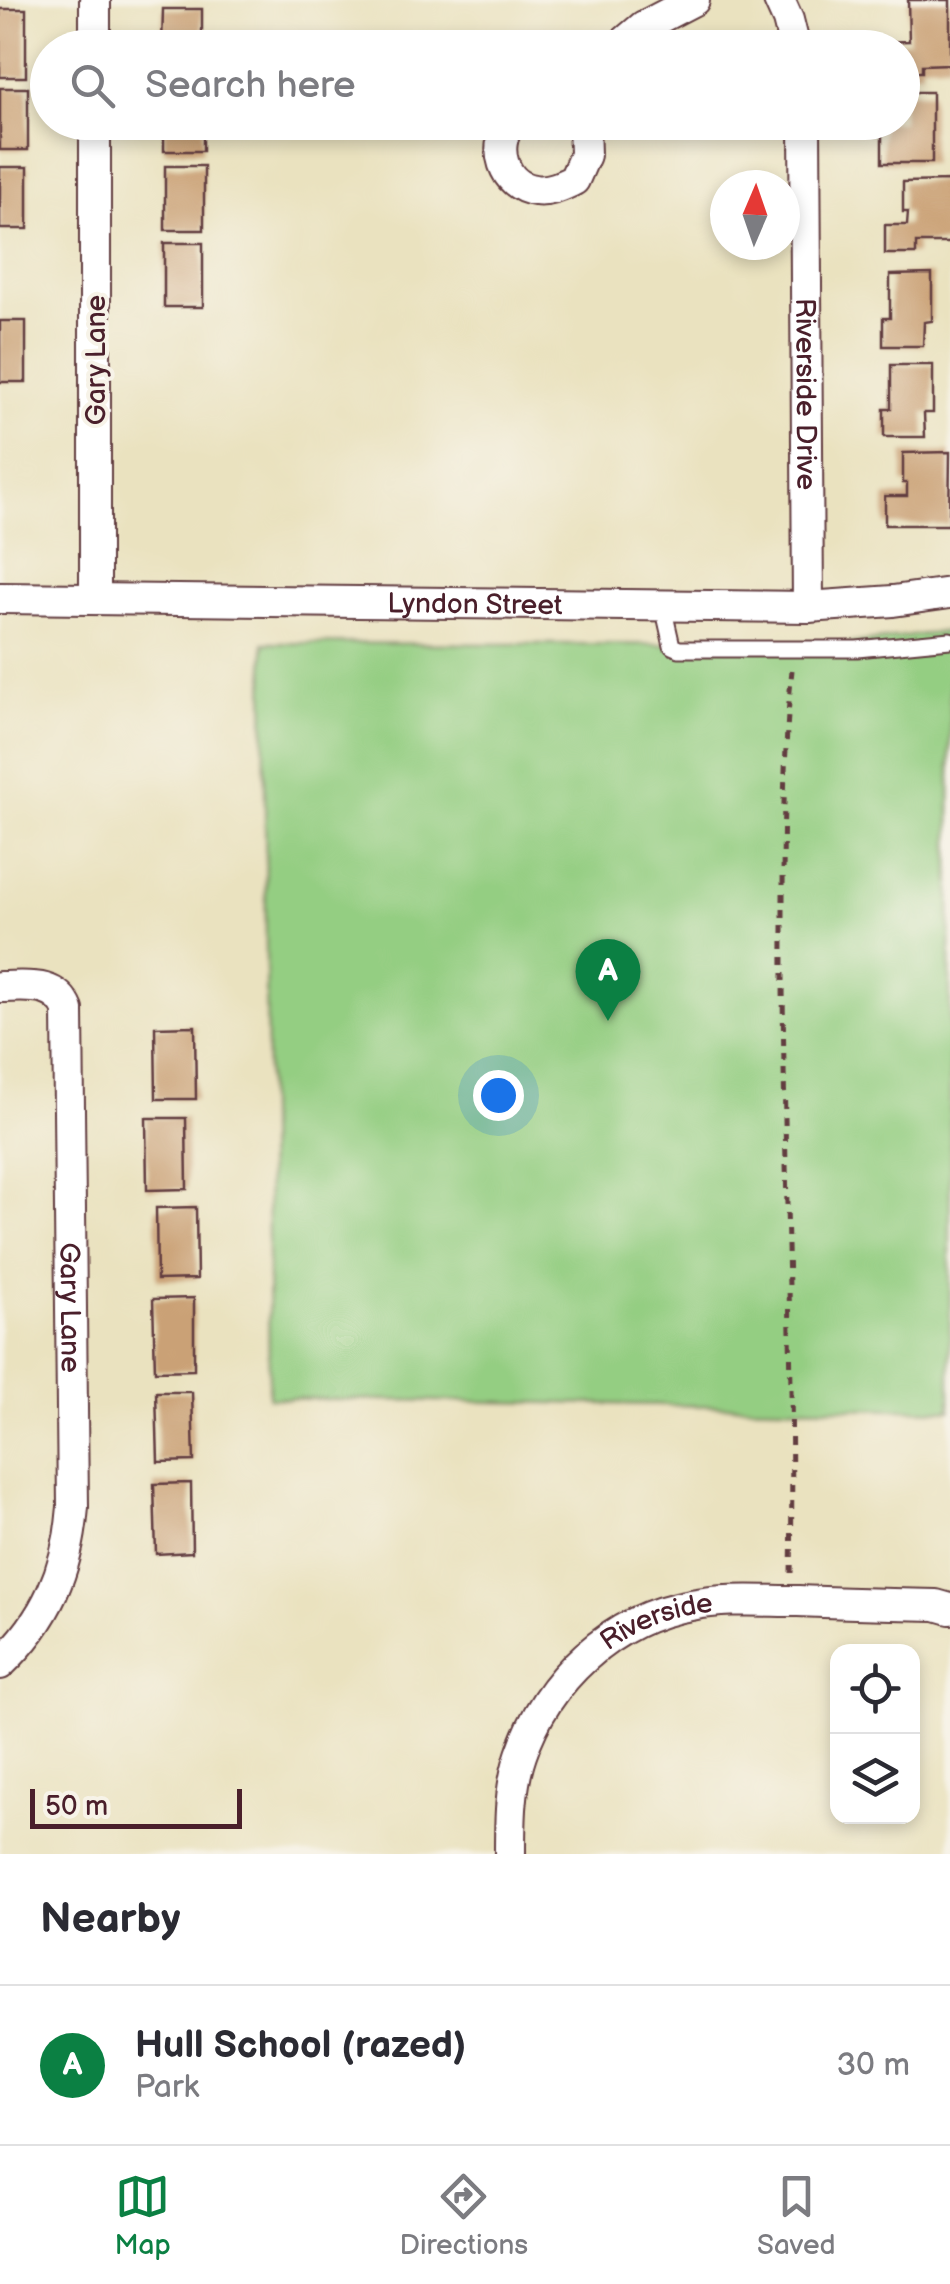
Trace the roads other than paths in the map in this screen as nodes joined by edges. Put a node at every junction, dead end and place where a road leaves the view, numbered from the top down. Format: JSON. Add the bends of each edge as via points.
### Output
{"nodes":[{"id":1,"x":94,"y":0,"type":"edge"},
{"id":2,"x":694,"y":0,"type":"edge"},
{"id":3,"x":782,"y":1,"type":"edge"},
{"id":4,"x":94,"y":30,"type":"edge"},
{"id":5,"x":639,"y":30,"type":"edge"},
{"id":6,"x":790,"y":30,"type":"edge"},
{"id":7,"x":94,"y":140,"type":"edge"},
{"id":8,"x":502,"y":140,"type":"edge"},
{"id":9,"x":585,"y":140,"type":"edge"},
{"id":10,"x":804,"y":140,"type":"edge"},
{"id":11,"x":950,"y":593,"type":"edge"},
{"id":12,"x":0,"y":598,"type":"edge"},
{"id":13,"x":95,"y":598,"type":"junction"},
{"id":14,"x":662,"y":606,"type":"junction"},
{"id":15,"x":808,"y":607,"type":"junction"},
{"id":16,"x":950,"y":640,"type":"edge"},
{"id":17,"x":0,"y":987,"type":"edge"},
{"id":18,"x":950,"y":1610,"type":"edge"},
{"id":19,"x":0,"y":1664,"type":"edge"},
{"id":20,"x":510,"y":1854,"type":"edge"}],
"edges":[{"from":1,"to":4,"type":"street"},
{"from":2,"to":5,"type":"street"},
{"from":3,"to":6,"type":"street"},
{"from":7,"to":13,"type":"street","name":"Gary Lane"},
{"from":8,"to":9,"type":"street","via":[[508,176],[530,190],[550,191],[574,180]]},
{"from":10,"to":15,"type":"street","name":"Riverside Drive"},
{"from":11,"to":15,"type":"street","name":"Lyndon Street"},
{"from":12,"to":13,"type":"street","name":"Lyndon Street"},
{"from":13,"to":14,"type":"street","name":"Lyndon Street"},
{"from":14,"to":15,"type":"street","name":"Lyndon Street"},
{"from":14,"to":16,"type":"lane","via":[[676,648],[857,649]]},
{"from":17,"to":19,"type":"street","name":"Gary Lane","via":[[50,990],[68,1010],[73,1507],[62,1573],[49,1604]]},
{"from":18,"to":20,"type":"street","name":"Riverside","via":[[716,1602],[629,1626],[577,1664],[539,1714],[520,1756]]}]}
